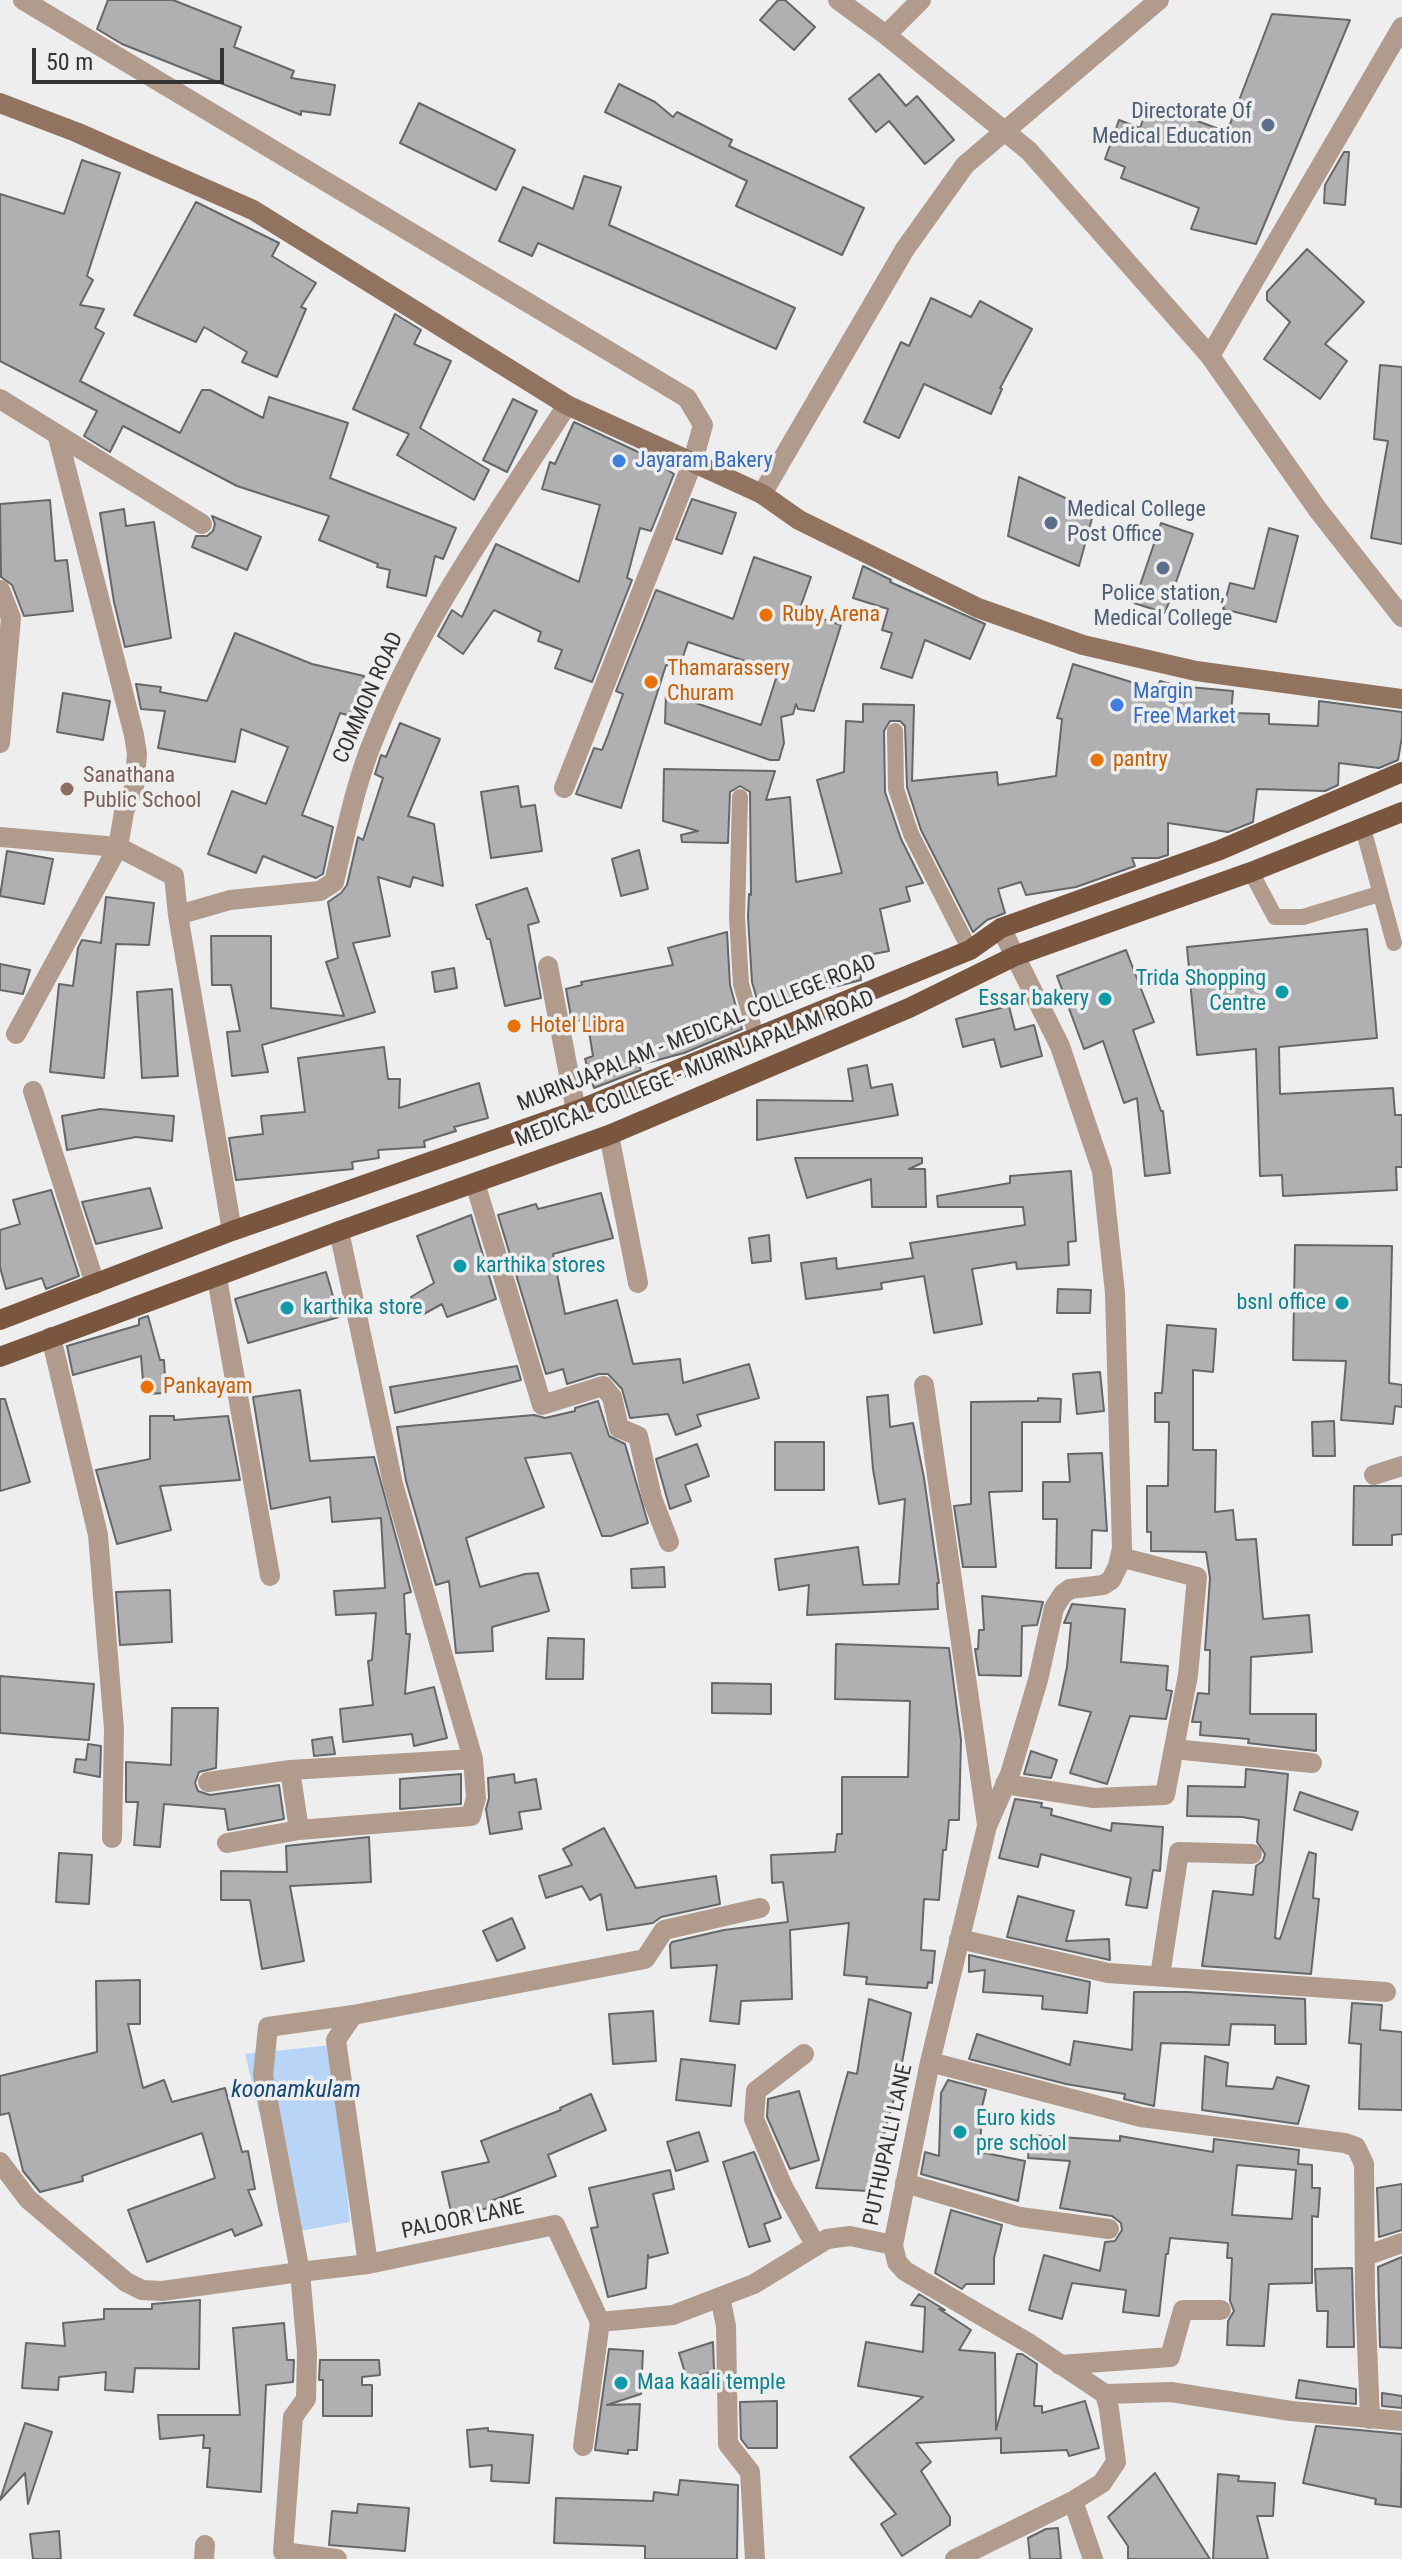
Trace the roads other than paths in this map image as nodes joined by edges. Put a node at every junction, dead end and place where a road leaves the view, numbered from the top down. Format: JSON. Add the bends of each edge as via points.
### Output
{"nodes":[{"id":1,"x":23,"y":0,"type":"edge"},
{"id":2,"x":838,"y":0,"type":"edge"},
{"id":3,"x":921,"y":0,"type":"edge"},
{"id":4,"x":1159,"y":0,"type":"edge"},
{"id":5,"x":1402,"y":27,"type":"edge"},
{"id":6,"x":886,"y":35,"type":"junction"},
{"id":7,"x":0,"y":103,"type":"edge"},
{"id":8,"x":1210,"y":356,"type":"junction"},
{"id":9,"x":0,"y":399,"type":"edge"},
{"id":10,"x":567,"y":405,"type":"junction"},
{"id":11,"x":58,"y":437,"type":"junction"},
{"id":12,"x":692,"y":464,"type":"junction"},
{"id":13,"x":762,"y":494,"type":"junction"},
{"id":14,"x":202,"y":524,"type":"dead end"},
{"id":15,"x":0,"y":590,"type":"edge"},
{"id":16,"x":1402,"y":617,"type":"edge"},
{"id":17,"x":1402,"y":699,"type":"edge"},
{"id":18,"x":895,"y":731,"type":"dead end"},
{"id":19,"x":0,"y":743,"type":"edge"},
{"id":20,"x":1402,"y":772,"type":"edge"},
{"id":21,"x":564,"y":788,"type":"dead end"},
{"id":22,"x":740,"y":797,"type":"dead end"},
{"id":23,"x":1402,"y":812,"type":"edge"},
{"id":24,"x":1363,"y":828,"type":"junction"},
{"id":25,"x":0,"y":837,"type":"edge"},
{"id":26,"x":118,"y":847,"type":"junction"},
{"id":27,"x":1251,"y":872,"type":"junction"},
{"id":28,"x":1379,"y":894,"type":"junction"},
{"id":29,"x":178,"y":915,"type":"junction"},
{"id":30,"x":1001,"y":928,"type":"junction"},
{"id":31,"x":1394,"y":943,"type":"dead end"},
{"id":32,"x":970,"y":950,"type":"junction"},
{"id":33,"x":1015,"y":956,"type":"junction"},
{"id":34,"x":548,"y":966,"type":"dead end"},
{"id":35,"x":16,"y":1034,"type":"dead end"},
{"id":36,"x":756,"y":1036,"type":"junction"},
{"id":37,"x":33,"y":1091,"type":"dead end"},
{"id":38,"x":576,"y":1111,"type":"junction"},
{"id":39,"x":609,"y":1135,"type":"junction"},
{"id":40,"x":475,"y":1183,"type":"junction"},
{"id":41,"x":232,"y":1231,"type":"junction"},
{"id":42,"x":339,"y":1231,"type":"junction"},
{"id":43,"x":217,"y":1278,"type":"junction"},
{"id":44,"x":638,"y":1283,"type":"dead end"},
{"id":45,"x":95,"y":1284,"type":"junction"},
{"id":46,"x":0,"y":1320,"type":"edge"},
{"id":47,"x":51,"y":1337,"type":"junction"},
{"id":48,"x":0,"y":1357,"type":"edge"},
{"id":49,"x":924,"y":1385,"type":"dead end"},
{"id":50,"x":1402,"y":1466,"type":"edge"},
{"id":51,"x":1374,"y":1475,"type":"dead end"},
{"id":52,"x":669,"y":1542,"type":"dead end"},
{"id":53,"x":1120,"y":1557,"type":"junction"},
{"id":54,"x":270,"y":1576,"type":"dead end"},
{"id":55,"x":1174,"y":1749,"type":"junction"},
{"id":56,"x":473,"y":1759,"type":"junction"},
{"id":57,"x":1312,"y":1763,"type":"dead end"},
{"id":58,"x":290,"y":1770,"type":"junction"},
{"id":59,"x":208,"y":1782,"type":"dead end"},
{"id":60,"x":1005,"y":1784,"type":"junction"},
{"id":61,"x":987,"y":1826,"type":"junction"},
{"id":62,"x":299,"y":1830,"type":"junction"},
{"id":63,"x":112,"y":1838,"type":"dead end"},
{"id":64,"x":227,"y":1843,"type":"dead end"},
{"id":65,"x":1252,"y":1854,"type":"dead end"},
{"id":66,"x":760,"y":1908,"type":"dead end"},
{"id":67,"x":959,"y":1939,"type":"junction"},
{"id":68,"x":1160,"y":1976,"type":"junction"},
{"id":69,"x":1386,"y":1992,"type":"dead end"},
{"id":70,"x":353,"y":2015,"type":"junction"},
{"id":71,"x":804,"y":2054,"type":"dead end"},
{"id":72,"x":930,"y":2062,"type":"junction"},
{"id":73,"x":0,"y":2162,"type":"edge"},
{"id":74,"x":905,"y":2183,"type":"junction"},
{"id":75,"x":1109,"y":2229,"type":"dead end"},
{"id":76,"x":1402,"y":2243,"type":"edge"},
{"id":77,"x":893,"y":2245,"type":"junction"},
{"id":78,"x":816,"y":2246,"type":"junction"},
{"id":79,"x":1365,"y":2256,"type":"junction"},
{"id":80,"x":368,"y":2264,"type":"junction"},
{"id":81,"x":300,"y":2272,"type":"junction"},
{"id":82,"x":720,"y":2297,"type":"junction"},
{"id":83,"x":1221,"y":2310,"type":"dead end"},
{"id":84,"x":600,"y":2322,"type":"junction"},
{"id":85,"x":1060,"y":2365,"type":"junction"},
{"id":86,"x":1105,"y":2394,"type":"junction"},
{"id":87,"x":1370,"y":2419,"type":"junction"},
{"id":88,"x":1402,"y":2421,"type":"edge"},
{"id":89,"x":583,"y":2446,"type":"dead end"},
{"id":90,"x":1073,"y":2501,"type":"junction"},
{"id":91,"x":337,"y":2559,"type":"edge"},
{"id":92,"x":755,"y":2559,"type":"edge"},
{"id":93,"x":955,"y":2559,"type":"edge"},
{"id":94,"x":1093,"y":2559,"type":"edge"}],
"edges":[{"from":1,"to":12,"type":"street","via":[[687,398],[703,425]]},
{"from":2,"to":6,"type":"street"},
{"from":3,"to":6,"type":"street"},
{"from":4,"to":13,"type":"street","bridge":true,"via":[[965,165],[905,249]]},
{"from":5,"to":8,"type":"street"},
{"from":6,"to":8,"type":"street","via":[[1029,151]]},
{"from":7,"to":10,"type":"main road","via":[[253,210]]},
{"from":8,"to":16,"type":"street","via":[[1318,510]]},
{"from":9,"to":11,"type":"street"},
{"from":10,"to":12,"type":"main road"},
{"from":10,"to":29,"type":"street","name":"COMMON ROAD","via":[[424,631],[359,778],[334,882],[320,891],[230,900]]},
{"from":11,"to":14,"type":"street"},
{"from":11,"to":26,"type":"street","via":[[137,754]]},
{"from":12,"to":13,"type":"main road"},
{"from":12,"to":21,"type":"street"},
{"from":13,"to":17,"type":"main road","via":[[799,520],[978,608],[1083,645],[1196,671]]},
{"from":15,"to":19,"type":"street","via":[[11,618]]},
{"from":18,"to":32,"type":"lane","via":[[896,789],[907,823]]},
{"from":20,"to":30,"type":"main road","name":"MURINJAPALAM - MEDICAL COLLEGE ROAD","via":[[1220,850]]},
{"from":22,"to":36,"type":"lane","via":[[741,984]]},
{"from":23,"to":24,"type":"main road","name":"MEDICAL COLLEGE - MURINJAPALAM ROAD"},
{"from":24,"to":27,"type":"main road","name":"MEDICAL COLLEGE - MURINJAPALAM ROAD"},
{"from":24,"to":28,"type":"lane"},
{"from":25,"to":26,"type":"street"},
{"from":26,"to":29,"type":"street","via":[[174,876]]},
{"from":26,"to":35,"type":"street"},
{"from":27,"to":28,"type":"lane","via":[[1275,917],[1303,917]]},
{"from":27,"to":33,"type":"main road","name":"MEDICAL COLLEGE - MURINJAPALAM ROAD"},
{"from":28,"to":31,"type":"lane"},
{"from":29,"to":41,"type":"street"},
{"from":30,"to":32,"type":"main road","name":"MURINJAPALAM - MEDICAL COLLEGE ROAD"},
{"from":30,"to":33,"type":"street"},
{"from":32,"to":36,"type":"main road","name":"MURINJAPALAM - MEDICAL COLLEGE ROAD"},
{"from":33,"to":39,"type":"main road","name":"MEDICAL COLLEGE - MURINJAPALAM ROAD","via":[[909,1008]]},
{"from":33,"to":53,"type":"street","via":[[1060,1046],[1102,1171],[1115,1293]]},
{"from":34,"to":38,"type":"street"},
{"from":36,"to":38,"type":"main road","name":"MURINJAPALAM - MEDICAL COLLEGE ROAD"},
{"from":37,"to":45,"type":"street"},
{"from":38,"to":41,"type":"main road","name":"MURINJAPALAM - MEDICAL COLLEGE ROAD"},
{"from":39,"to":40,"type":"main road","name":"MEDICAL COLLEGE - MURINJAPALAM ROAD"},
{"from":39,"to":44,"type":"street"},
{"from":40,"to":42,"type":"main road","name":"MEDICAL COLLEGE - MURINJAPALAM ROAD"},
{"from":40,"to":52,"type":"street","via":[[542,1405],[603,1386],[612,1397],[619,1428],[638,1436]]},
{"from":41,"to":45,"type":"main road","name":"MURINJAPALAM - MEDICAL COLLEGE ROAD"},
{"from":42,"to":43,"type":"main road","name":"MEDICAL COLLEGE - MURINJAPALAM ROAD"},
{"from":42,"to":56,"type":"street","via":[[393,1484]]},
{"from":43,"to":47,"type":"main road","name":"MEDICAL COLLEGE - MURINJAPALAM ROAD"},
{"from":43,"to":54,"type":"street"},
{"from":45,"to":46,"type":"main road","name":"MURINJAPALAM - MEDICAL COLLEGE ROAD"},
{"from":47,"to":48,"type":"main road","name":"MEDICAL COLLEGE - MURINJAPALAM ROAD"},
{"from":47,"to":63,"type":"street","via":[[98,1535],[114,1729]]},
{"from":49,"to":61,"type":"street"},
{"from":50,"to":51,"type":"street"},
{"from":53,"to":55,"type":"street","via":[[1197,1577],[1188,1675]]},
{"from":53,"to":60,"type":"street","name":"PUTHUPALLI LANE","via":[[1111,1580],[1070,1589],[1059,1601]]},
{"from":55,"to":57,"type":"street"},
{"from":55,"to":60,"type":"street","via":[[1165,1795],[1094,1798]]},
{"from":56,"to":58,"type":"street"},
{"from":56,"to":62,"type":"street","via":[[476,1798],[471,1816]]},
{"from":58,"to":59,"type":"street"},
{"from":58,"to":62,"type":"street"},
{"from":60,"to":61,"type":"street","name":"PUTHUPALLI LANE"},
{"from":61,"to":67,"type":"street","name":"PUTHUPALLI LANE"},
{"from":62,"to":64,"type":"street"},
{"from":65,"to":68,"type":"street","via":[[1179,1852]]},
{"from":66,"to":70,"type":"street","via":[[664,1930],[645,1959]]},
{"from":67,"to":68,"type":"street","via":[[1108,1973]]},
{"from":67,"to":72,"type":"street","name":"PUTHUPALLI LANE"},
{"from":68,"to":69,"type":"street"},
{"from":70,"to":80,"type":"street","via":[[336,2040]]},
{"from":70,"to":81,"type":"street","via":[[268,2027],[263,2075]]},
{"from":71,"to":78,"type":"street","via":[[756,2091],[754,2119]]},
{"from":72,"to":74,"type":"street","name":"PUTHUPALLI LANE"},
{"from":72,"to":79,"type":"street","via":[[1141,2117],[1352,2145],[1364,2164]]},
{"from":73,"to":81,"type":"street","name":"PALOOR LANE","via":[[28,2199],[142,2290]]},
{"from":74,"to":75,"type":"street","via":[[1020,2217]]},
{"from":74,"to":77,"type":"street","name":"PUTHUPALLI LANE"},
{"from":76,"to":79,"type":"street"},
{"from":77,"to":78,"type":"street","via":[[838,2236]]},
{"from":77,"to":85,"type":"street","name":"PUTHUPALLI LANE","via":[[905,2271]]},
{"from":78,"to":82,"type":"street","via":[[754,2284]]},
{"from":79,"to":87,"type":"street"},
{"from":80,"to":81,"type":"street","name":"PALOOR LANE"},
{"from":80,"to":84,"type":"street","name":"PALOOR LANE","via":[[555,2225]]},
{"from":81,"to":91,"type":"street","via":[[306,2399],[293,2417],[283,2552]]},
{"from":82,"to":84,"type":"street","via":[[673,2315]]},
{"from":82,"to":92,"type":"street","via":[[726,2326],[728,2444],[750,2472]]},
{"from":83,"to":85,"type":"street","via":[[1183,2310],[1170,2357]]},
{"from":84,"to":89,"type":"street"},
{"from":85,"to":86,"type":"street","name":"PUTHUPALLI LANE"},
{"from":86,"to":87,"type":"street","via":[[1171,2392]]},
{"from":86,"to":90,"type":"street","via":[[1116,2462],[1102,2483]]},
{"from":87,"to":88,"type":"street"},
{"from":90,"to":93,"type":"street"},
{"from":90,"to":94,"type":"street"}]}
